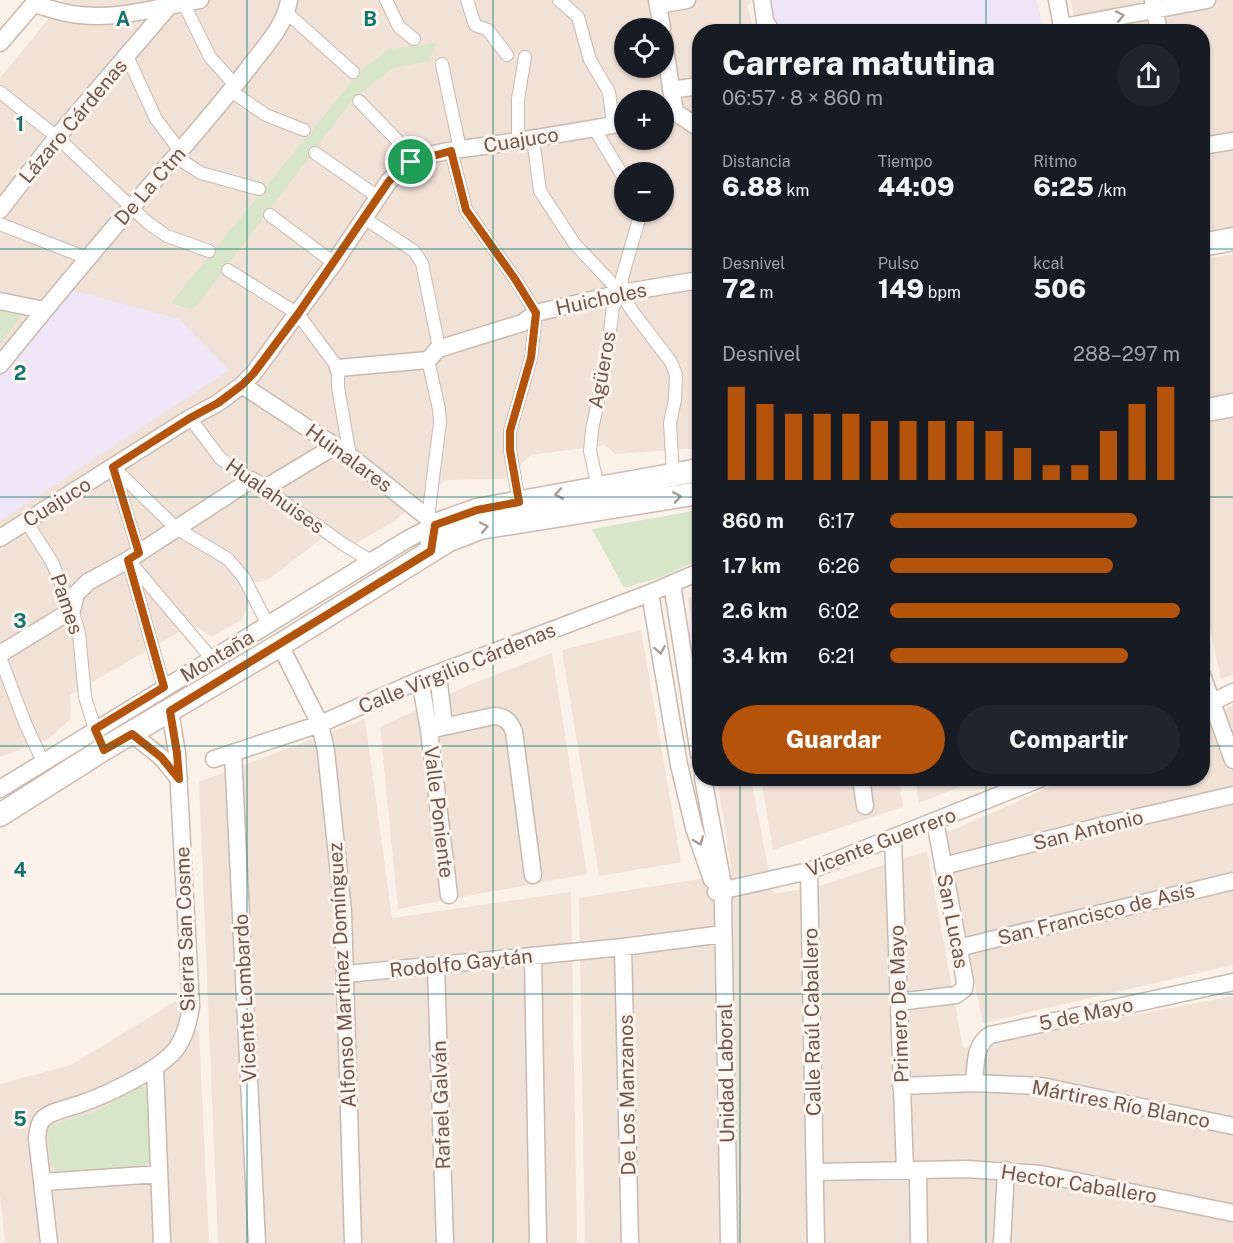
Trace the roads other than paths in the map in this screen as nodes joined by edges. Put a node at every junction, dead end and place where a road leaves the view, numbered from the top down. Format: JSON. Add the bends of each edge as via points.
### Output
{"nodes":[{"id":1,"x":200,"y":0,"type":"edge"},
{"id":2,"x":386,"y":0,"type":"edge"},
{"id":3,"x":467,"y":0,"type":"edge"},
{"id":4,"x":559,"y":0,"type":"edge"},
{"id":5,"x":687,"y":0,"type":"edge"},
{"id":6,"x":762,"y":0,"type":"edge"},
{"id":7,"x":1057,"y":0,"type":"edge"},
{"id":8,"x":1207,"y":0,"type":"edge"},
{"id":9,"x":36,"y":2,"type":"edge"},
{"id":10,"x":175,"y":3,"type":"edge"},
{"id":11,"x":657,"y":3,"type":"edge"},
{"id":12,"x":1154,"y":5,"type":"edge"},
{"id":13,"x":288,"y":7,"type":"edge"},
{"id":14,"x":660,"y":18,"type":"edge"},
{"id":15,"x":767,"y":24,"type":"edge"},
{"id":16,"x":1062,"y":24,"type":"edge"},
{"id":17,"x":1082,"y":24,"type":"edge"},
{"id":18,"x":1158,"y":24,"type":"edge"},
{"id":19,"x":414,"y":39,"type":"dead end"},
{"id":20,"x":0,"y":44,"type":"edge"},
{"id":21,"x":507,"y":55,"type":"dead end"},
{"id":22,"x":127,"y":56,"type":"junction"},
{"id":23,"x":525,"y":57,"type":"dead end"},
{"id":24,"x":442,"y":64,"type":"dead end"},
{"id":25,"x":353,"y":72,"type":"dead end"},
{"id":26,"x":669,"y":78,"type":"edge"},
{"id":27,"x":692,"y":87,"type":"edge"},
{"id":28,"x":233,"y":88,"type":"junction"},
{"id":29,"x":671,"y":90,"type":"joint"},
{"id":30,"x":0,"y":92,"type":"edge"},
{"id":31,"x":359,"y":101,"type":"dead end"},
{"id":32,"x":614,"y":108,"type":"edge"},
{"id":33,"x":674,"y":116,"type":"edge"},
{"id":34,"x":692,"y":124,"type":"edge"},
{"id":35,"x":614,"y":125,"type":"edge"},
{"id":36,"x":594,"y":128,"type":"junction"},
{"id":37,"x":304,"y":130,"type":"dead end"},
{"id":38,"x":57,"y":137,"type":"junction"},
{"id":39,"x":526,"y":140,"type":"junction"},
{"id":40,"x":1233,"y":141,"type":"edge"},
{"id":41,"x":1210,"y":145,"type":"edge"},
{"id":42,"x":455,"y":150,"type":"junction"},
{"id":43,"x":315,"y":153,"type":"dead end"},
{"id":44,"x":179,"y":155,"type":"junction"},
{"id":45,"x":411,"y":162,"type":"junction"},
{"id":46,"x":614,"y":164,"type":"edge"},
{"id":47,"x":259,"y":189,"type":"dead end"},
{"id":48,"x":378,"y":197,"type":"junction"},
{"id":49,"x":131,"y":207,"type":"junction"},
{"id":50,"x":0,"y":210,"type":"edge"},
{"id":51,"x":270,"y":215,"type":"dead end"},
{"id":52,"x":364,"y":218,"type":"junction"},
{"id":53,"x":638,"y":222,"type":"edge"},
{"id":54,"x":0,"y":224,"type":"edge"},
{"id":55,"x":1233,"y":239,"type":"edge"},
{"id":56,"x":1210,"y":243,"type":"edge"},
{"id":57,"x":209,"y":251,"type":"dead end"},
{"id":58,"x":87,"y":258,"type":"junction"},
{"id":59,"x":334,"y":262,"type":"junction"},
{"id":60,"x":228,"y":270,"type":"dead end"},
{"id":61,"x":692,"y":281,"type":"edge"},
{"id":62,"x":621,"y":293,"type":"junction"},
{"id":63,"x":0,"y":301,"type":"edge"},
{"id":64,"x":45,"y":310,"type":"junction"},
{"id":65,"x":536,"y":313,"type":"junction"},
{"id":66,"x":298,"y":314,"type":"junction"},
{"id":67,"x":433,"y":354,"type":"junction"},
{"id":68,"x":0,"y":365,"type":"edge"},
{"id":69,"x":338,"y":368,"type":"junction"},
{"id":70,"x":242,"y":385,"type":"junction"},
{"id":71,"x":1233,"y":405,"type":"edge"},
{"id":72,"x":1210,"y":409,"type":"edge"},
{"id":73,"x":190,"y":418,"type":"junction"},
{"id":74,"x":336,"y":446,"type":"junction"},
{"id":75,"x":350,"y":456,"type":"junction"},
{"id":76,"x":113,"y":467,"type":"junction"},
{"id":77,"x":692,"y":471,"type":"edge"},
{"id":78,"x":672,"y":475,"type":"junction"},
{"id":79,"x":258,"y":484,"type":"junction"},
{"id":80,"x":598,"y":487,"type":"junction"},
{"id":81,"x":692,"y":494,"type":"edge"},
{"id":82,"x":519,"y":502,"type":"junction"},
{"id":83,"x":26,"y":521,"type":"junction"},
{"id":84,"x":176,"y":528,"type":"junction"},
{"id":85,"x":436,"y":534,"type":"junction"},
{"id":86,"x":0,"y":538,"type":"edge"},
{"id":87,"x":133,"y":556,"type":"junction"},
{"id":88,"x":371,"y":561,"type":"junction"},
{"id":89,"x":692,"y":575,"type":"edge"},
{"id":90,"x":672,"y":584,"type":"junction"},
{"id":91,"x":651,"y":593,"type":"junction"},
{"id":92,"x":72,"y":610,"type":"junction"},
{"id":93,"x":268,"y":625,"type":"junction"},
{"id":94,"x":280,"y":645,"type":"junction"},
{"id":95,"x":0,"y":655,"type":"edge"},
{"id":96,"x":212,"y":658,"type":"junction"},
{"id":97,"x":438,"y":674,"type":"junction"},
{"id":98,"x":420,"y":680,"type":"junction"},
{"id":99,"x":164,"y":687,"type":"junction"},
{"id":100,"x":1233,"y":692,"type":"edge"},
{"id":101,"x":1210,"y":703,"type":"edge"},
{"id":102,"x":692,"y":710,"type":"edge"},
{"id":103,"x":170,"y":711,"type":"junction"},
{"id":104,"x":1210,"y":713,"type":"edge"},
{"id":105,"x":320,"y":724,"type":"junction"},
{"id":106,"x":436,"y":728,"type":"junction"},
{"id":107,"x":132,"y":734,"type":"junction"},
{"id":108,"x":100,"y":739,"type":"junction"},
{"id":109,"x":234,"y":753,"type":"junction"},
{"id":110,"x":214,"y":759,"type":"dead end"},
{"id":111,"x":1233,"y":760,"type":"edge"},
{"id":112,"x":43,"y":762,"type":"junction"},
{"id":113,"x":179,"y":779,"type":"junction"},
{"id":114,"x":704,"y":786,"type":"edge"},
{"id":115,"x":862,"y":786,"type":"edge"},
{"id":116,"x":1022,"y":786,"type":"edge"},
{"id":117,"x":0,"y":789,"type":"edge"},
{"id":118,"x":1233,"y":795,"type":"edge"},
{"id":119,"x":866,"y":806,"type":"dead end"},
{"id":120,"x":0,"y":815,"type":"edge"},
{"id":121,"x":935,"y":821,"type":"junction"},
{"id":122,"x":893,"y":839,"type":"junction"},
{"id":123,"x":943,"y":866,"type":"junction"},
{"id":124,"x":809,"y":871,"type":"junction"},
{"id":125,"x":533,"y":875,"type":"dead end"},
{"id":126,"x":1233,"y":881,"type":"edge"},
{"id":127,"x":449,"y":895,"type":"dead end"},
{"id":128,"x":721,"y":895,"type":"junction"},
{"id":129,"x":723,"y":934,"type":"junction"},
{"id":130,"x":623,"y":947,"type":"junction"},
{"id":131,"x":958,"y":948,"type":"junction"},
{"id":132,"x":533,"y":956,"type":"junction"},
{"id":133,"x":436,"y":967,"type":"junction"},
{"id":134,"x":346,"y":974,"type":"junction"},
{"id":135,"x":1233,"y":981,"type":"edge"},
{"id":136,"x":898,"y":1002,"type":"junction"},
{"id":137,"x":155,"y":1067,"type":"junction"},
{"id":138,"x":975,"y":1083,"type":"junction"},
{"id":139,"x":901,"y":1086,"type":"junction"},
{"id":140,"x":1233,"y":1125,"type":"edge"},
{"id":141,"x":911,"y":1170,"type":"junction"},
{"id":142,"x":1006,"y":1170,"type":"junction"},
{"id":143,"x":815,"y":1172,"type":"junction"},
{"id":144,"x":159,"y":1174,"type":"junction"},
{"id":145,"x":43,"y":1182,"type":"junction"},
{"id":146,"x":1233,"y":1213,"type":"edge"},
{"id":147,"x":49,"y":1243,"type":"edge"},
{"id":148,"x":162,"y":1243,"type":"edge"},
{"id":149,"x":256,"y":1243,"type":"edge"},
{"id":150,"x":353,"y":1243,"type":"edge"},
{"id":151,"x":445,"y":1243,"type":"edge"},
{"id":152,"x":538,"y":1243,"type":"edge"},
{"id":153,"x":630,"y":1243,"type":"edge"},
{"id":154,"x":729,"y":1243,"type":"edge"},
{"id":155,"x":816,"y":1243,"type":"edge"},
{"id":156,"x":919,"y":1243,"type":"edge"},
{"id":157,"x":1002,"y":1243,"type":"edge"}],
"edges":[{"from":1,"to":10,"type":"street"},
{"from":2,"to":19,"type":"street","via":[[399,27]]},
{"from":3,"to":21,"type":"street","via":[[475,25],[488,30]]},
{"from":4,"to":32,"type":"street","via":[[578,17],[590,60]]},
{"from":5,"to":11,"type":"street"},
{"from":6,"to":15,"type":"street"},
{"from":7,"to":16,"type":"street"},
{"from":8,"to":12,"type":"street"},
{"from":9,"to":10,"type":"street","via":[[66,14],[98,16]]},
{"from":9,"to":20,"type":"street"},
{"from":10,"to":22,"type":"street","name":"Lázaro Cárdenas"},
{"from":10,"to":28,"type":"street"},
{"from":11,"to":14,"type":"street"},
{"from":17,"to":12,"type":"street","one_way":true},
{"from":12,"to":18,"type":"street"},
{"from":13,"to":25,"type":"street"},
{"from":13,"to":28,"type":"street","name":"De La Ctm","via":[[276,31]]},
{"from":22,"to":38,"type":"street","name":"Lázaro Cárdenas"},
{"from":22,"to":44,"type":"street","via":[[156,119]]},
{"from":23,"to":39,"type":"street","via":[[519,99]]},
{"from":24,"to":42,"type":"street"},
{"from":26,"to":29,"type":"street"},
{"from":27,"to":29,"type":"street"},
{"from":28,"to":37,"type":"street","via":[[266,115]]},
{"from":28,"to":44,"type":"street","name":"De La Ctm"},
{"from":30,"to":38,"type":"street"},
{"from":31,"to":45,"type":"street","via":[[396,139]]},
{"from":33,"to":34,"type":"street"},
{"from":35,"to":36,"type":"street","name":"Cuajuco"},
{"from":36,"to":39,"type":"street","name":"Cuajuco"},
{"from":36,"to":46,"type":"street"},
{"from":38,"to":49,"type":"street"},
{"from":38,"to":50,"type":"street","name":"Lázaro Cárdenas"},
{"from":39,"to":42,"type":"street","name":"Cuajuco"},
{"from":39,"to":62,"type":"street","via":[[540,191],[574,243]]},
{"from":40,"to":41,"type":"street"},
{"from":42,"to":45,"type":"street","name":"Cuajuco"},
{"from":42,"to":65,"type":"street","via":[[466,210]]},
{"from":43,"to":48,"type":"street"},
{"from":44,"to":47,"type":"street","via":[[201,173]]},
{"from":44,"to":49,"type":"street","name":"De La Ctm"},
{"from":45,"to":48,"type":"street","name":"Cuajuco"},
{"from":48,"to":52,"type":"street","name":"Cuajuco"},
{"from":49,"to":57,"type":"street","via":[[166,236]]},
{"from":49,"to":58,"type":"street","name":"De La Ctm"},
{"from":51,"to":59,"type":"street"},
{"from":52,"to":59,"type":"street","name":"Cuajuco"},
{"from":52,"to":67,"type":"street","via":[[414,251],[422,263],[438,343]]},
{"from":53,"to":62,"type":"street","name":"Agüeros"},
{"from":54,"to":58,"type":"street"},
{"from":55,"to":56,"type":"main road"},
{"from":58,"to":64,"type":"street","name":"De La Ctm"},
{"from":59,"to":66,"type":"street","name":"Cuajuco"},
{"from":60,"to":66,"type":"street"},
{"from":61,"to":62,"type":"street","name":"Huicholes"},
{"from":62,"to":65,"type":"street","name":"Huicholes"},
{"from":62,"to":78,"type":"street","via":[[671,362],[676,375],[670,423]]},
{"from":62,"to":80,"type":"street","name":"Agüeros","via":[[613,306],[606,366],[592,429],[590,452]]},
{"from":63,"to":64,"type":"street"},
{"from":64,"to":68,"type":"street","name":"De La Ctm"},
{"from":65,"to":67,"type":"street","name":"Huicholes","via":[[522,323]]},
{"from":65,"to":82,"type":"street","via":[[531,358],[510,431]]},
{"from":66,"to":69,"type":"street"},
{"from":66,"to":70,"type":"street","name":"Cuajuco"},
{"from":67,"to":69,"type":"street","name":"Huicholes"},
{"from":67,"to":85,"type":"street","via":[[440,422]]},
{"from":69,"to":75,"type":"street"},
{"from":70,"to":73,"type":"street","name":"Cuajuco"},
{"from":70,"to":74,"type":"street","name":"Huinalares"},
{"from":71,"to":72,"type":"main road"},
{"from":73,"to":76,"type":"street","name":"Cuajuco"},
{"from":73,"to":79,"type":"street","name":"Hualahuises","via":[[220,458]]},
{"from":74,"to":75,"type":"street","name":"Huinalares"},
{"from":74,"to":79,"type":"street"},
{"from":75,"to":85,"type":"street","name":"Huinalares"},
{"from":76,"to":83,"type":"street","name":"Cuajuco"},
{"from":76,"to":84,"type":"street"},
{"from":76,"to":87,"type":"street"},
{"from":77,"to":78,"type":"main road","name":"Montaña"},
{"from":78,"to":80,"type":"main road","name":"Montaña"},
{"from":79,"to":84,"type":"street"},
{"from":79,"to":88,"type":"street","name":"Hualahuises"},
{"from":80,"to":82,"type":"main road","name":"Montaña","one_way":true},
{"from":85,"to":81,"type":"main road","name":"Montaña","one_way":true},
{"from":82,"to":85,"type":"main road","name":"Montaña","via":[[477,510]]},
{"from":83,"to":86,"type":"street","name":"Cuajuco"},
{"from":83,"to":92,"type":"street","name":"Pames","via":[[52,562]]},
{"from":84,"to":87,"type":"street"},
{"from":84,"to":93,"type":"street","via":[[228,559],[244,578]]},
{"from":85,"to":88,"type":"street","name":"Montaña"},
{"from":85,"to":94,"type":"main road","name":"Montaña"},
{"from":87,"to":92,"type":"street","via":[[88,582],[76,594]]},
{"from":87,"to":96,"type":"street"},
{"from":87,"to":99,"type":"street"},
{"from":88,"to":93,"type":"street","name":"Montaña"},
{"from":89,"to":90,"type":"street","name":"Calle Virgilio Cárdenas"},
{"from":90,"to":91,"type":"street","name":"Calle Virgilio Cárdenas"},
{"from":90,"to":102,"type":"street"},
{"from":91,"to":97,"type":"street","name":"Calle Virgilio Cárdenas"},
{"from":91,"to":128,"type":"street","name":"Unidad Laboral","one_way":true,"via":[[679,765],[694,828]]},
{"from":92,"to":95,"type":"street"},
{"from":92,"to":108,"type":"street","name":"Pames","via":[[79,633],[85,697]]},
{"from":93,"to":96,"type":"street","name":"Montaña"},
{"from":94,"to":103,"type":"main road","name":"Montaña"},
{"from":94,"to":105,"type":"street","name":"Alfonso Martínez Domínguez"},
{"from":95,"to":112,"type":"street"},
{"from":96,"to":99,"type":"street","name":"Montaña"},
{"from":97,"to":98,"type":"street","name":"Calle Virgilio Cárdenas"},
{"from":97,"to":106,"type":"street","name":"Valle Poniente"},
{"from":98,"to":105,"type":"street","name":"Calle Virgilio Cárdenas"},
{"from":98,"to":106,"type":"street","name":"Valle Poniente"},
{"from":99,"to":108,"type":"street","name":"Montaña"},
{"from":100,"to":101,"type":"street"},
{"from":103,"to":107,"type":"main road","name":"Montaña"},
{"from":103,"to":113,"type":"street","name":"Sierra San Cosme"},
{"from":104,"to":111,"type":"street"},
{"from":105,"to":109,"type":"street","name":"Calle Virgilio Cárdenas"},
{"from":105,"to":134,"type":"street","name":"Alfonso Martínez Domínguez","via":[[343,912]]},
{"from":106,"to":125,"type":"street","name":"Valle Poniente","via":[[494,716],[511,725]]},
{"from":106,"to":127,"type":"street","name":"Valle Poniente"},
{"from":107,"to":108,"type":"main road","name":"Montaña"},
{"from":107,"to":113,"type":"street","via":[[161,757]]},
{"from":108,"to":112,"type":"street","name":"Montaña"},
{"from":108,"to":120,"type":"main road","name":"Montaña"},
{"from":109,"to":110,"type":"street","name":"Calle Virgilio Cárdenas"},
{"from":109,"to":149,"type":"street","name":"Vicente Lombardo"},
{"from":112,"to":117,"type":"street","name":"Montaña"},
{"from":113,"to":137,"type":"street","name":"Sierra San Cosme","via":[[191,1006],[177,1048]]},
{"from":114,"to":128,"type":"street","name":"Unidad Laboral"},
{"from":115,"to":119,"type":"street"},
{"from":116,"to":121,"type":"street","name":"Vicente Guerrero"},
{"from":118,"to":123,"type":"street","name":"San Antonio"},
{"from":121,"to":122,"type":"street","name":"Vicente Guerrero"},
{"from":121,"to":123,"type":"street","name":"San Lucas"},
{"from":122,"to":124,"type":"street","name":"Vicente Guerrero"},
{"from":122,"to":136,"type":"street","name":"Primero De Mayo"},
{"from":123,"to":131,"type":"street","name":"San Lucas"},
{"from":124,"to":128,"type":"street","name":"Vicente Guerrero"},
{"from":124,"to":143,"type":"street","name":"Calle Raúl Caballero"},
{"from":126,"to":131,"type":"street","name":"San Francisco de Asís"},
{"from":128,"to":129,"type":"street","name":"Unidad Laboral"},
{"from":129,"to":130,"type":"street","name":"Rodolfo Gaytán"},
{"from":129,"to":154,"type":"street","name":"Unidad Laboral"},
{"from":130,"to":132,"type":"street","name":"Rodolfo Gaytán"},
{"from":130,"to":153,"type":"street","name":"De Los Manzanos"},
{"from":131,"to":136,"type":"street","name":"San Lucas","via":[[964,982],[961,993]]},
{"from":132,"to":133,"type":"street","name":"Rodolfo Gaytán"},
{"from":132,"to":152,"type":"street"},
{"from":133,"to":134,"type":"street","name":"Rodolfo Gaytán"},
{"from":133,"to":151,"type":"street","name":"Rafael Galván"},
{"from":134,"to":150,"type":"street","name":"Alfonso Martínez Domínguez"},
{"from":135,"to":138,"type":"street","name":"5 de Mayo","via":[[990,1035],[977,1052]]},
{"from":136,"to":139,"type":"street","name":"Primero De Mayo"},
{"from":137,"to":144,"type":"street"},
{"from":137,"to":145,"type":"street","name":"Sierra San Cosme","via":[[90,1101],[42,1120],[37,1138]]},
{"from":138,"to":139,"type":"street","name":"Mártires Río Blanco"},
{"from":138,"to":140,"type":"street","name":"Mártires Río Blanco","via":[[1060,1089]]},
{"from":139,"to":141,"type":"street","name":"Primero De Mayo"},
{"from":141,"to":142,"type":"street","name":"Hector Caballero"},
{"from":141,"to":143,"type":"street","name":"Hector Caballero"},
{"from":141,"to":156,"type":"street","name":"Primero De Mayo"},
{"from":142,"to":146,"type":"street","name":"Hector Caballero"},
{"from":142,"to":157,"type":"street"},
{"from":143,"to":155,"type":"street","name":"Calle Raúl Caballero"},
{"from":144,"to":145,"type":"street"},
{"from":144,"to":148,"type":"street"},
{"from":145,"to":147,"type":"street","name":"Sierra San Cosme"}]}
